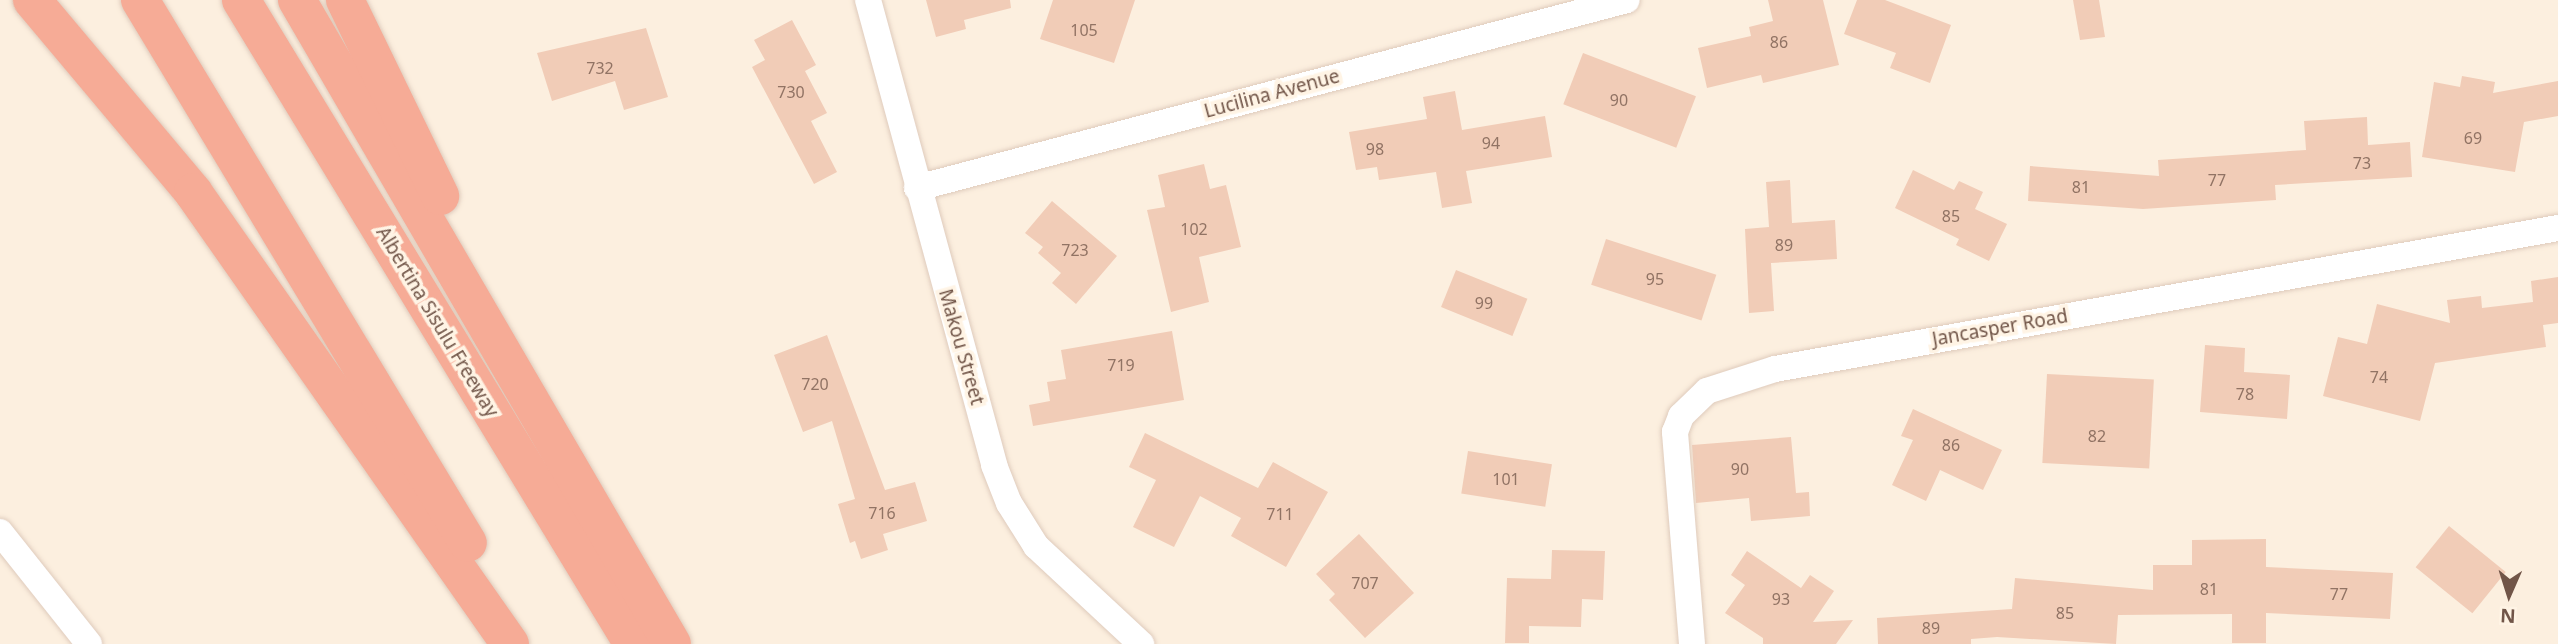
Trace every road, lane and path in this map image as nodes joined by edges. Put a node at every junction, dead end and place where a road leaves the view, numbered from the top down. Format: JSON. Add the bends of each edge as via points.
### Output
{"nodes":[{"id":1,"x":32,"y":0,"type":"edge"},
{"id":2,"x":140,"y":0,"type":"edge"},
{"id":3,"x":241,"y":0,"type":"edge"},
{"id":4,"x":297,"y":0,"type":"edge"},
{"id":5,"x":345,"y":0,"type":"edge"},
{"id":6,"x":868,"y":0,"type":"edge"},
{"id":7,"x":1627,"y":0,"type":"edge"},
{"id":8,"x":917,"y":188,"type":"junction"},
{"id":9,"x":2558,"y":228,"type":"edge"},
{"id":10,"x":0,"y":532,"type":"edge"},
{"id":11,"x":656,"y":639,"type":"edge"},
{"id":12,"x":89,"y":644,"type":"edge"},
{"id":13,"x":510,"y":644,"type":"edge"},
{"id":14,"x":529,"y":644,"type":"edge"},
{"id":15,"x":1142,"y":644,"type":"edge"},
{"id":16,"x":1692,"y":644,"type":"edge"}],
"edges":[{"from":1,"to":13,"type":"highway","via":[[193,192]]},
{"from":2,"to":14,"type":"highway"},
{"from":3,"to":11,"type":"highway","name":"Albertina Sisulu Freeway"},
{"from":4,"to":11,"type":"highway"},
{"from":5,"to":11,"type":"highway","via":[[399,116],[620,528]]},
{"from":6,"to":8,"type":"street","name":"Makou Street"},
{"from":7,"to":8,"type":"street","name":"Lucilina Avenue"},
{"from":8,"to":15,"type":"street","name":"Makou Street","via":[[1009,503],[1036,546]]},
{"from":9,"to":16,"type":"street","name":"Jancasper Road","via":[[1775,369],[1707,391],[1681,416],[1675,432]]},
{"from":10,"to":12,"type":"street"}]}
